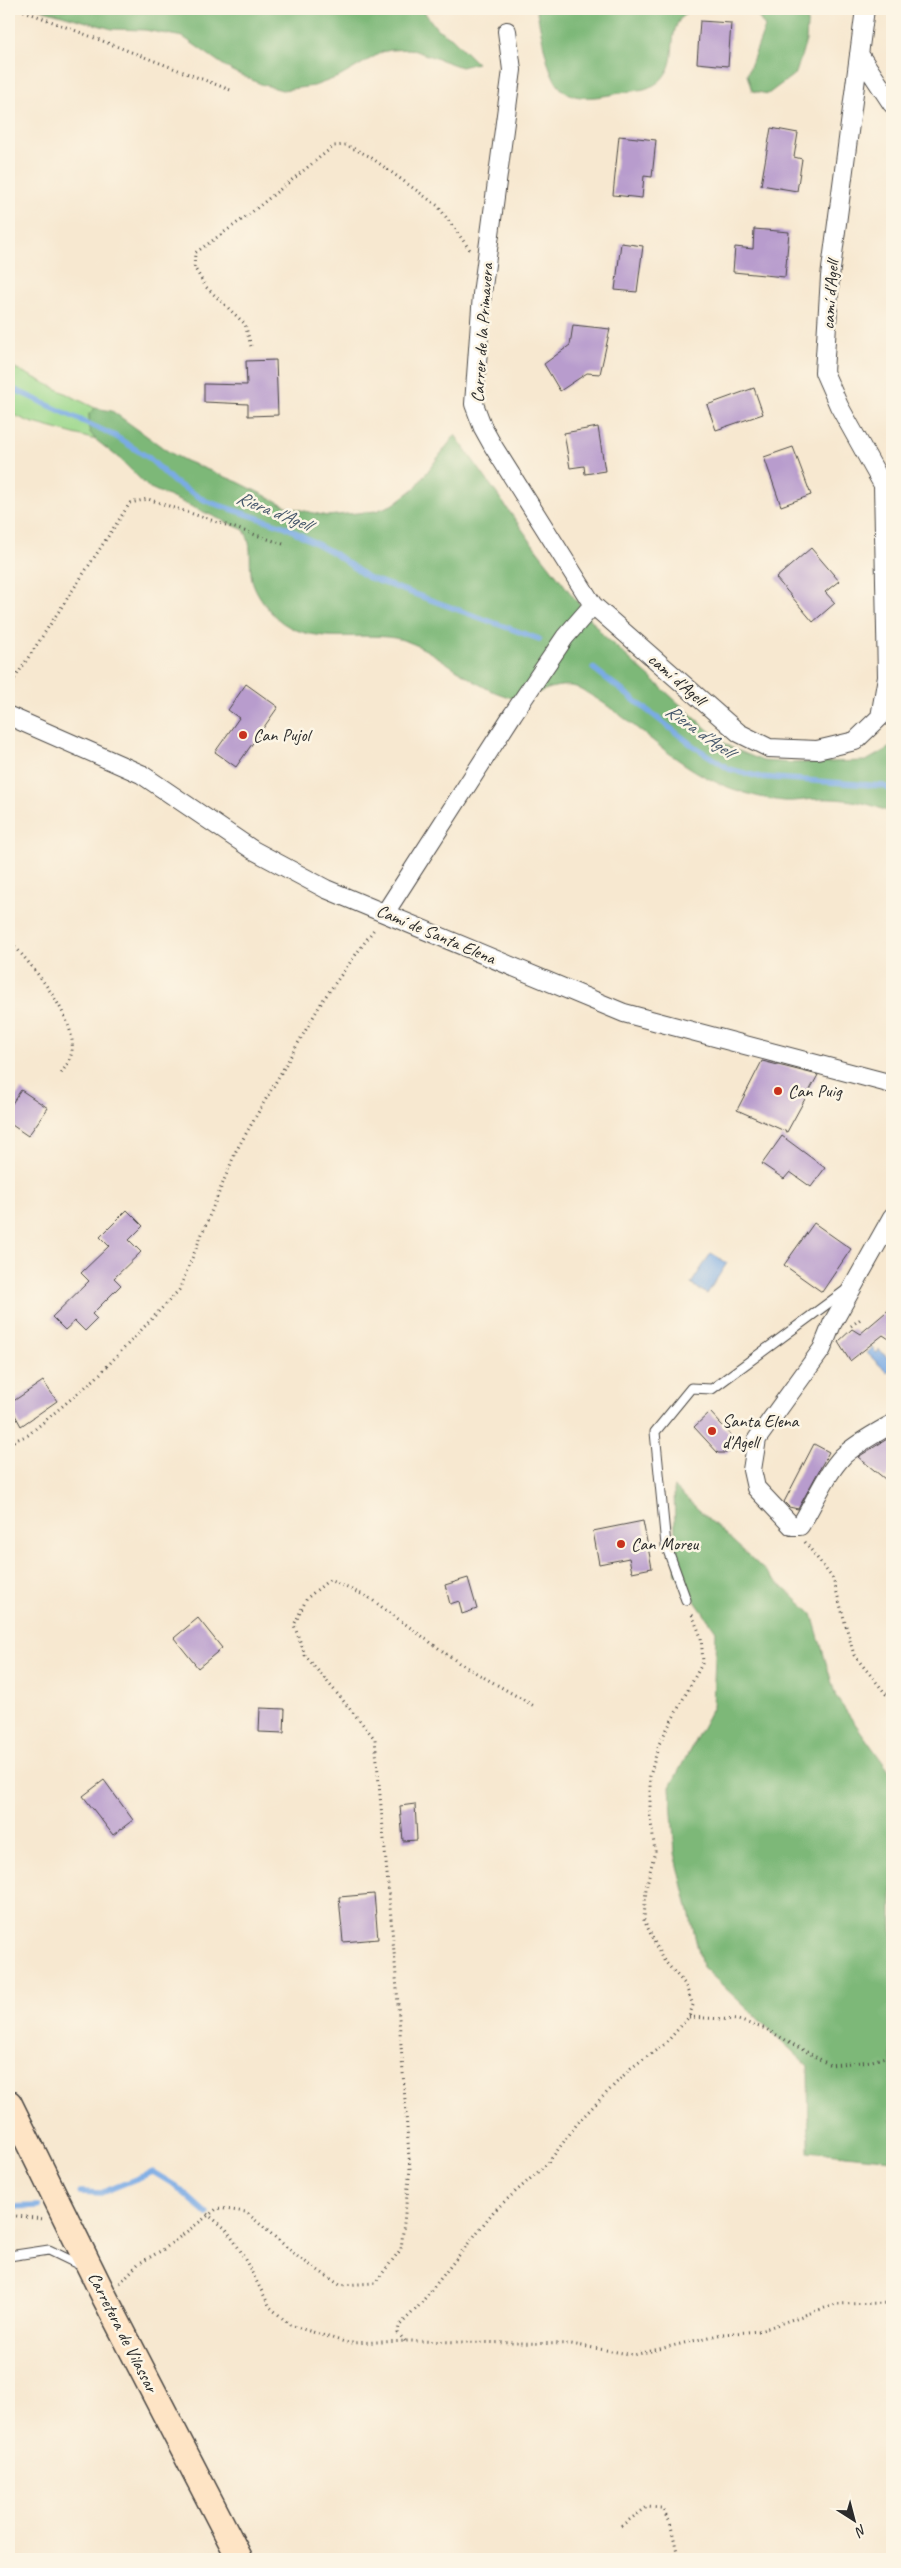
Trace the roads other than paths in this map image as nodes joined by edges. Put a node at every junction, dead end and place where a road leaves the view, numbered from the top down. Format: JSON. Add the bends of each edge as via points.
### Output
{"nodes":[{"id":1,"x":866,"y":9,"type":"edge"},
{"id":2,"x":507,"y":31,"type":"dead end"},
{"id":3,"x":859,"y":54,"type":"junction"},
{"id":4,"x":892,"y":104,"type":"edge"},
{"id":5,"x":593,"y":605,"type":"junction"},
{"id":6,"x":889,"y":606,"type":"edge"},
{"id":7,"x":9,"y":716,"type":"edge"},
{"id":8,"x":385,"y":913,"type":"junction"},
{"id":9,"x":892,"y":1084,"type":"edge"},
{"id":10,"x":892,"y":1217,"type":"edge"},
{"id":11,"x":855,"y":1282,"type":"junction"},
{"id":12,"x":892,"y":1424,"type":"edge"},
{"id":13,"x":686,"y":1600,"type":"road end"},
{"id":14,"x":9,"y":2104,"type":"edge"},
{"id":15,"x":9,"y":2256,"type":"edge"},
{"id":16,"x":91,"y":2270,"type":"junction"},
{"id":17,"x":240,"y":2559,"type":"edge"}],
"edges":[{"from":1,"to":3,"type":"street","name":"camí d'Agell"},
{"from":2,"to":5,"type":"street","name":"Carrer de la Primavera","via":[[512,70],[485,270],[474,404],[493,446]]},
{"from":3,"to":4,"type":"street"},
{"from":3,"to":6,"type":"street","name":"camí d'Agell","via":[[830,277],[824,372],[883,485]]},
{"from":5,"to":6,"type":"street","name":"camí d'Agell","via":[[739,733],[769,748],[817,750],[855,741],[880,717],[887,677]]},
{"from":5,"to":8,"type":"street","via":[[565,637],[513,714]]},
{"from":7,"to":8,"type":"street","name":"Camí de Santa Elena","via":[[141,774],[253,850],[326,889]]},
{"from":8,"to":9,"type":"street","name":"Camí de Santa Elena","via":[[624,1013]]},
{"from":10,"to":11,"type":"street"},
{"from":11,"to":12,"type":"street","via":[[822,1350],[757,1439],[752,1470],[756,1488],[792,1526],[800,1526],[813,1500],[843,1457]]},
{"from":11,"to":13,"type":"lane","via":[[712,1389],[691,1388],[655,1432],[666,1545]]},
{"from":14,"to":16,"type":"street","name":"Carretera de Vilassar"},
{"from":15,"to":16,"type":"lane","via":[[49,2250]]},
{"from":16,"to":17,"type":"street","name":"Carretera de Vilassar"}]}
